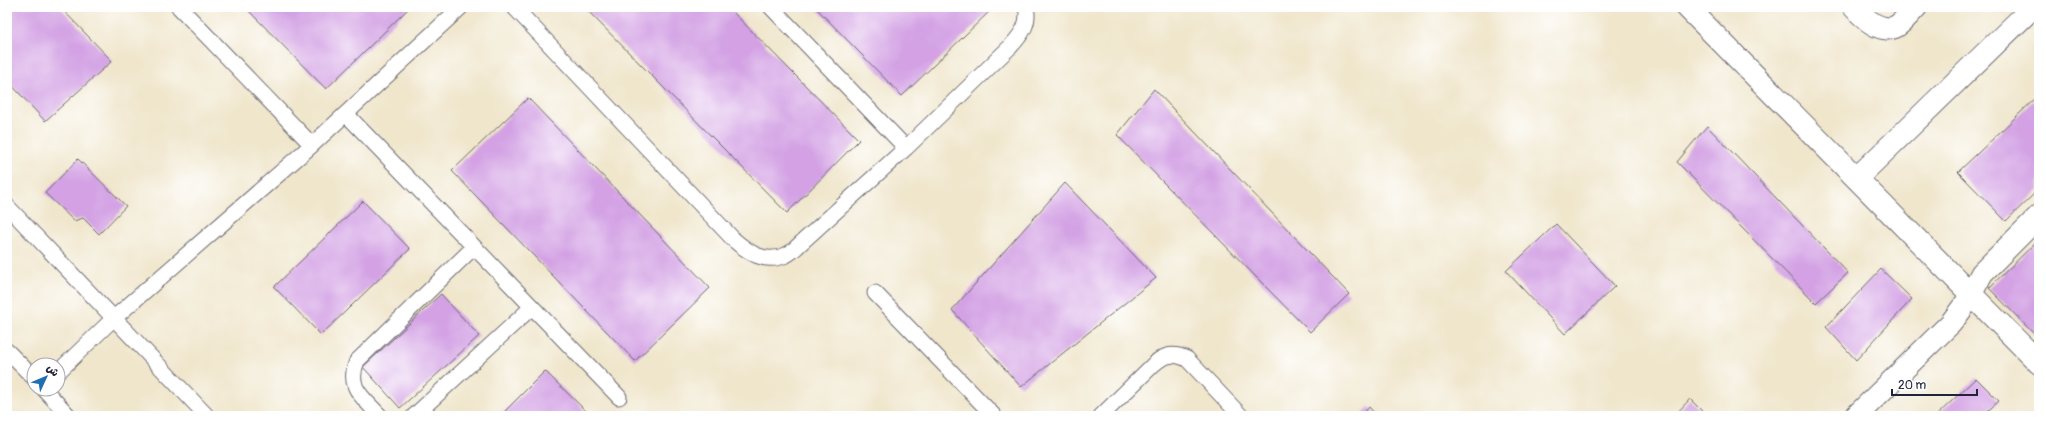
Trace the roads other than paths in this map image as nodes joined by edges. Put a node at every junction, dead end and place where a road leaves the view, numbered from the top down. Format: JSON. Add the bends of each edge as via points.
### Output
{"nodes":[{"id":1,"x":180,"y":7,"type":"edge"},
{"id":2,"x":460,"y":7,"type":"edge"},
{"id":3,"x":514,"y":7,"type":"edge"},
{"id":4,"x":771,"y":7,"type":"edge"},
{"id":5,"x":1026,"y":7,"type":"edge"},
{"id":6,"x":1687,"y":7,"type":"edge"},
{"id":7,"x":1854,"y":7,"type":"edge"},
{"id":8,"x":1916,"y":7,"type":"edge"},
{"id":9,"x":2033,"y":7,"type":"edge"},
{"id":10,"x":346,"y":114,"type":"junction"},
{"id":11,"x":312,"y":145,"type":"junction"},
{"id":12,"x":906,"y":148,"type":"junction"},
{"id":13,"x":1857,"y":178,"type":"junction"},
{"id":14,"x":7,"y":206,"type":"edge"},
{"id":15,"x":2039,"y":216,"type":"edge"},
{"id":16,"x":474,"y":247,"type":"junction"},
{"id":17,"x":875,"y":293,"type":"dead end"},
{"id":18,"x":1971,"y":293,"type":"junction"},
{"id":19,"x":532,"y":307,"type":"junction"},
{"id":20,"x":113,"y":319,"type":"junction"},
{"id":21,"x":7,"y":351,"type":"edge"},
{"id":22,"x":2039,"y":363,"type":"edge"},
{"id":23,"x":66,"y":364,"type":"edge"},
{"id":24,"x":26,"y":370,"type":"edge"},
{"id":25,"x":51,"y":397,"type":"edge"},
{"id":26,"x":619,"y":397,"type":"dead end"},
{"id":27,"x":69,"y":416,"type":"edge"},
{"id":28,"x":207,"y":416,"type":"edge"},
{"id":29,"x":380,"y":416,"type":"edge"},
{"id":30,"x":414,"y":416,"type":"edge"},
{"id":31,"x":994,"y":416,"type":"edge"},
{"id":32,"x":1101,"y":416,"type":"edge"},
{"id":33,"x":1241,"y":416,"type":"edge"},
{"id":34,"x":1856,"y":416,"type":"edge"}],
"edges":[{"from":1,"to":11,"type":"lane"},
{"from":2,"to":10,"type":"lane"},
{"from":3,"to":12,"type":"lane","via":[[734,240],[749,252],[767,258],[786,255]]},
{"from":4,"to":12,"type":"lane"},
{"from":5,"to":12,"type":"lane","via":[[1028,15],[1023,33]]},
{"from":6,"to":13,"type":"street"},
{"from":7,"to":8,"type":"street","via":[[1883,29],[1896,26]]},
{"from":9,"to":13,"type":"street"},
{"from":10,"to":11,"type":"lane"},
{"from":10,"to":16,"type":"lane"},
{"from":11,"to":20,"type":"lane"},
{"from":13,"to":18,"type":"street"},
{"from":14,"to":20,"type":"lane"},
{"from":15,"to":18,"type":"street","via":[[1982,273]]},
{"from":16,"to":19,"type":"lane"},
{"from":16,"to":29,"type":"lane","via":[[357,361],[352,373],[354,385]]},
{"from":17,"to":31,"type":"lane"},
{"from":18,"to":22,"type":"street"},
{"from":18,"to":34,"type":"street","via":[[1951,323]]},
{"from":19,"to":26,"type":"lane"},
{"from":19,"to":30,"type":"lane"},
{"from":20,"to":23,"type":"lane"},
{"from":20,"to":28,"type":"lane"},
{"from":21,"to":24,"type":"lane"},
{"from":25,"to":27,"type":"lane"},
{"from":32,"to":33,"type":"lane","via":[[1161,358],[1179,355],[1187,359]]}]}
